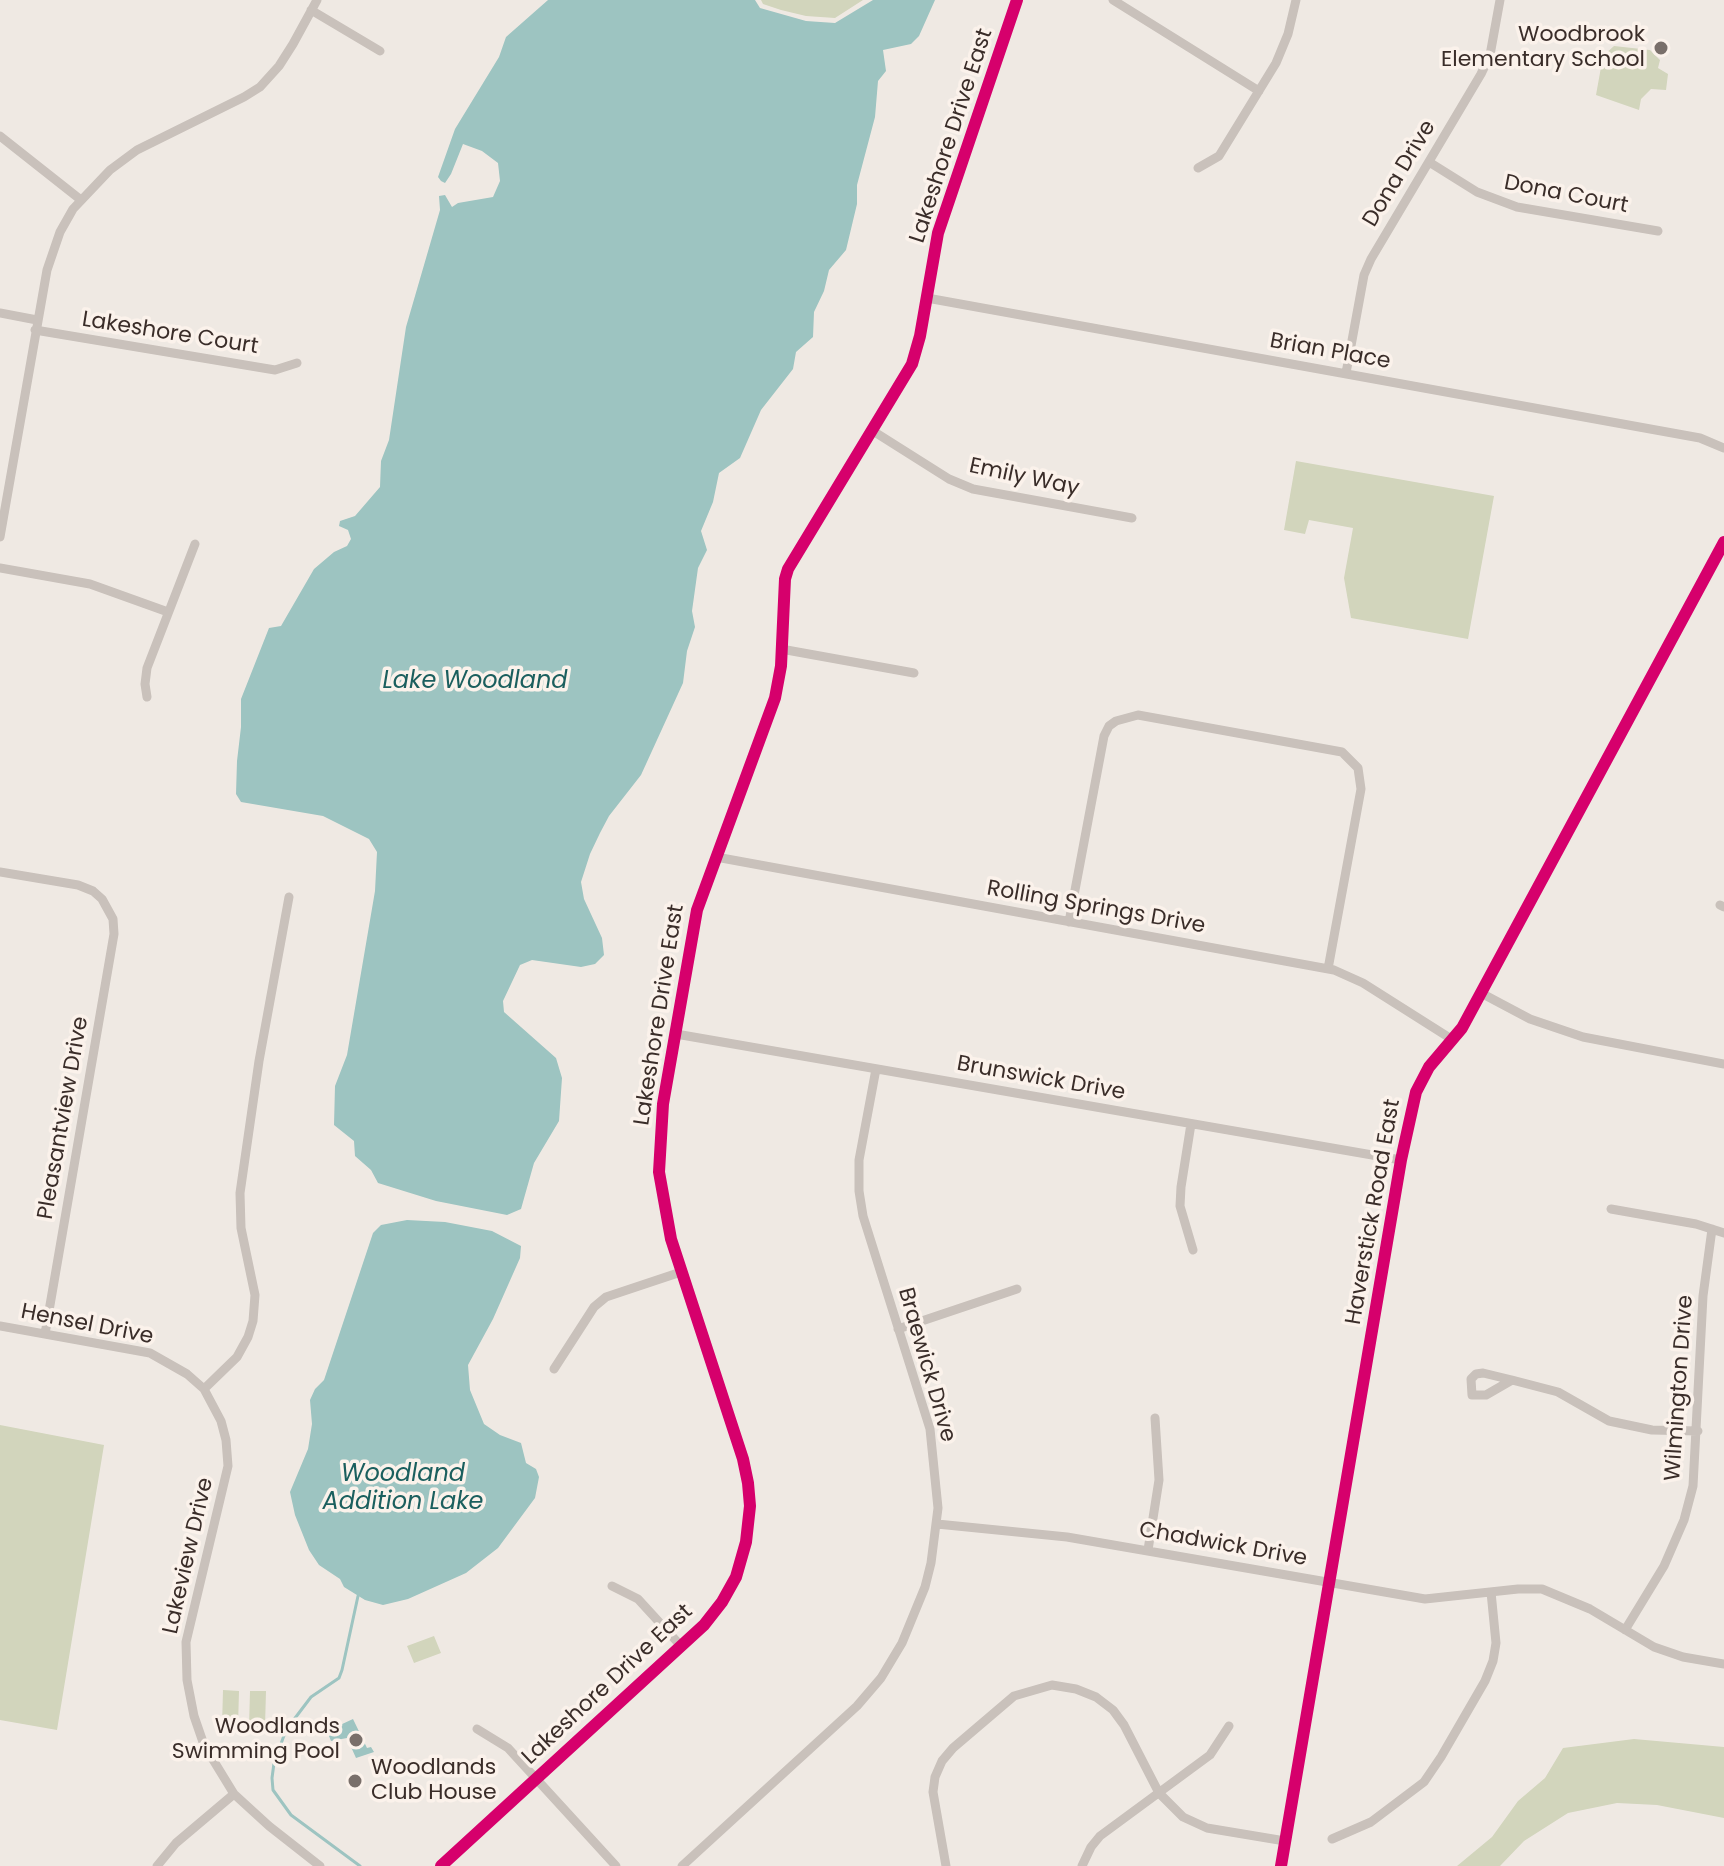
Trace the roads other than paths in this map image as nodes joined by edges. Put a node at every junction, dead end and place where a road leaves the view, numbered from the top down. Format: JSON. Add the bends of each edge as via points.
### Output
{"nodes":[{"id":1,"x":317,"y":0,"type":"edge"},
{"id":2,"x":1017,"y":0,"type":"edge"},
{"id":3,"x":1113,"y":0,"type":"edge"},
{"id":4,"x":1296,"y":0,"type":"edge"},
{"id":5,"x":1500,"y":0,"type":"edge"},
{"id":6,"x":311,"y":10,"type":"junction"},
{"id":7,"x":380,"y":51,"type":"dead end"},
{"id":8,"x":1259,"y":91,"type":"junction"},
{"id":9,"x":0,"y":136,"type":"edge"},
{"id":10,"x":1429,"y":162,"type":"junction"},
{"id":11,"x":1198,"y":168,"type":"dead end"},
{"id":12,"x":81,"y":200,"type":"junction"},
{"id":13,"x":1658,"y":231,"type":"dead end"},
{"id":14,"x":927,"y":298,"type":"junction"},
{"id":15,"x":0,"y":313,"type":"edge"},
{"id":16,"x":36,"y":325,"type":"junction"},
{"id":17,"x":297,"y":363,"type":"dead end"},
{"id":18,"x":1346,"y":373,"type":"junction"},
{"id":19,"x":873,"y":431,"type":"junction"},
{"id":20,"x":1724,"y":448,"type":"edge"},
{"id":21,"x":3,"y":497,"type":"edge"},
{"id":22,"x":1132,"y":518,"type":"dead end"},
{"id":23,"x":0,"y":537,"type":"edge"},
{"id":24,"x":1724,"y":542,"type":"edge"},
{"id":25,"x":195,"y":544,"type":"dead end"},
{"id":26,"x":0,"y":568,"type":"edge"},
{"id":27,"x":168,"y":612,"type":"junction"},
{"id":28,"x":781,"y":649,"type":"junction"},
{"id":29,"x":914,"y":673,"type":"dead end"},
{"id":30,"x":147,"y":697,"type":"dead end"},
{"id":31,"x":716,"y":857,"type":"junction"},
{"id":32,"x":0,"y":872,"type":"edge"},
{"id":33,"x":289,"y":897,"type":"dead end"},
{"id":34,"x":1069,"y":922,"type":"junction"},
{"id":35,"x":1328,"y":969,"type":"junction"},
{"id":36,"x":1481,"y":993,"type":"junction"},
{"id":37,"x":676,"y":1034,"type":"junction"},
{"id":38,"x":1453,"y":1040,"type":"junction"},
{"id":39,"x":1724,"y":1064,"type":"edge"},
{"id":40,"x":876,"y":1069,"type":"junction"},
{"id":41,"x":1191,"y":1124,"type":"junction"},
{"id":42,"x":1401,"y":1160,"type":"junction"},
{"id":43,"x":1611,"y":1209,"type":"dead end"},
{"id":44,"x":1712,"y":1229,"type":"junction"},
{"id":45,"x":1724,"y":1233,"type":"edge"},
{"id":46,"x":1193,"y":1250,"type":"dead end"},
{"id":47,"x":681,"y":1272,"type":"junction"},
{"id":48,"x":1017,"y":1289,"type":"dead end"},
{"id":49,"x":0,"y":1326,"type":"edge"},
{"id":50,"x":898,"y":1329,"type":"junction"},
{"id":51,"x":45,"y":1334,"type":"junction"},
{"id":52,"x":554,"y":1369,"type":"dead end"},
{"id":53,"x":1512,"y":1380,"type":"dead end"},
{"id":54,"x":204,"y":1389,"type":"junction"},
{"id":55,"x":1155,"y":1418,"type":"dead end"},
{"id":56,"x":1698,"y":1431,"type":"junction"},
{"id":57,"x":937,"y":1524,"type":"junction"},
{"id":58,"x":1148,"y":1550,"type":"junction"},
{"id":59,"x":1330,"y":1582,"type":"junction"},
{"id":60,"x":612,"y":1586,"type":"dead end"},
{"id":61,"x":1491,"y":1592,"type":"junction"},
{"id":62,"x":1625,"y":1630,"type":"junction"},
{"id":63,"x":681,"y":1646,"type":"junction"},
{"id":64,"x":1724,"y":1664,"type":"edge"},
{"id":65,"x":1229,"y":1726,"type":"dead end"},
{"id":66,"x":477,"y":1729,"type":"dead end"},
{"id":67,"x":537,"y":1778,"type":"junction"},
{"id":68,"x":1159,"y":1793,"type":"junction"},
{"id":69,"x":234,"y":1794,"type":"junction"},
{"id":70,"x":1332,"y":1839,"type":"dead end"},
{"id":71,"x":1285,"y":1841,"type":"junction"},
{"id":72,"x":157,"y":1866,"type":"edge"},
{"id":73,"x":320,"y":1866,"type":"edge"},
{"id":74,"x":441,"y":1866,"type":"edge"},
{"id":75,"x":616,"y":1866,"type":"edge"},
{"id":76,"x":682,"y":1866,"type":"edge"},
{"id":77,"x":946,"y":1866,"type":"edge"},
{"id":78,"x":1082,"y":1866,"type":"edge"},
{"id":79,"x":1281,"y":1866,"type":"edge"}],
"edges":[{"from":1,"to":6,"type":"street"},
{"from":2,"to":14,"type":"street","name":"Lakeshore Drive East","via":[[938,233]]},
{"from":3,"to":8,"type":"street"},
{"from":4,"to":8,"type":"street","via":[[1282,52]]},
{"from":5,"to":10,"type":"street","name":"Dona Drive","via":[[1490,55]]},
{"from":6,"to":7,"type":"street"},
{"from":6,"to":12,"type":"street","via":[[279,66],[260,87],[137,150]]},
{"from":8,"to":11,"type":"street","via":[[1219,156]]},
{"from":9,"to":12,"type":"street"},
{"from":10,"to":13,"type":"street","name":"Dona Court","via":[[1497,201]]},
{"from":10,"to":18,"type":"street","name":"Dona Drive","via":[[1364,275]]},
{"from":12,"to":16,"type":"street","via":[[50,259]]},
{"from":14,"to":18,"type":"street","name":"Brian Place"},
{"from":14,"to":19,"type":"street","name":"Lakeshore Drive East","via":[[912,364]]},
{"from":15,"to":16,"type":"street","name":"Lakeshore Court"},
{"from":16,"to":17,"type":"street","name":"Lakeshore Court","via":[[275,370]]},
{"from":16,"to":21,"type":"street"},
{"from":18,"to":20,"type":"street","name":"Brian Place","via":[[1700,438]]},
{"from":19,"to":22,"type":"street","name":"Emily Way","via":[[973,489]]},
{"from":19,"to":28,"type":"street","name":"Lakeshore Drive East","via":[[788,569]]},
{"from":21,"to":23,"type":"street"},
{"from":24,"to":36,"type":"street","name":"Haverstick Road East"},
{"from":25,"to":27,"type":"street"},
{"from":26,"to":27,"type":"street","via":[[90,584]]},
{"from":27,"to":30,"type":"street","via":[[147,668]]},
{"from":28,"to":29,"type":"street"},
{"from":28,"to":31,"type":"street","name":"Lakeshore Drive East","via":[[775,698]]},
{"from":31,"to":34,"type":"street","name":"Rolling Springs Drive"},
{"from":31,"to":37,"type":"street","name":"Lakeshore Drive East","via":[[697,910]]},
{"from":32,"to":51,"type":"street","name":"Pleasantview Drive","via":[[93,891],[113,919]]},
{"from":33,"to":54,"type":"street","via":[[240,1193],[241,1228],[255,1295],[253,1321],[237,1357]]},
{"from":34,"to":35,"type":"street","name":"Rolling Springs Drive"},
{"from":34,"to":35,"type":"street","via":[[1107,730],[1129,715],[1170,720],[1342,752],[1358,768],[1361,789]]},
{"from":35,"to":38,"type":"street","name":"Rolling Springs Drive","via":[[1363,983]]},
{"from":36,"to":38,"type":"street","name":"Haverstick Road East"},
{"from":36,"to":39,"type":"street","via":[[1530,1019],[1583,1037]]},
{"from":37,"to":40,"type":"street","name":"Brunswick Drive"},
{"from":37,"to":47,"type":"street","name":"Lakeshore Drive East","via":[[663,1104],[659,1172]]},
{"from":38,"to":42,"type":"street","name":"Haverstick Road East","via":[[1416,1092]]},
{"from":40,"to":41,"type":"street","name":"Brunswick Drive"},
{"from":40,"to":50,"type":"street","name":"Braewick Drive","via":[[859,1160],[859,1191]]},
{"from":41,"to":42,"type":"street","name":"Brunswick Drive"},
{"from":41,"to":46,"type":"street","via":[[1180,1206]]},
{"from":42,"to":59,"type":"street","name":"Haverstick Road East"},
{"from":43,"to":44,"type":"street"},
{"from":44,"to":45,"type":"street"},
{"from":44,"to":56,"type":"street","name":"Wilmington Drive","via":[[1703,1296]]},
{"from":47,"to":52,"type":"street","via":[[606,1297]]},
{"from":47,"to":63,"type":"street","name":"Lakeshore Drive East","via":[[743,1459],[750,1506],[736,1577],[713,1614]]},
{"from":48,"to":50,"type":"street"},
{"from":49,"to":51,"type":"street","name":"Hensel Drive"},
{"from":50,"to":57,"type":"street","name":"Braewick Drive","via":[[930,1429]]},
{"from":51,"to":54,"type":"street","name":"Hensel Drive","via":[[150,1353]]},
{"from":53,"to":56,"type":"street","via":[[1558,1392],[1609,1421],[1652,1430]]},
{"from":54,"to":69,"type":"street","name":"Lakeview Drive","via":[[221,1421],[228,1466],[186,1642],[187,1680],[204,1745]]},
{"from":55,"to":58,"type":"street","via":[[1159,1480]]},
{"from":56,"to":62,"type":"street","name":"Wilmington Drive","via":[[1684,1520],[1664,1566]]},
{"from":57,"to":58,"type":"street","name":"Chadwick Drive"},
{"from":57,"to":76,"type":"street","name":"Braewick Drive","via":[[925,1587],[881,1678]]},
{"from":58,"to":59,"type":"street","name":"Chadwick Drive"},
{"from":59,"to":61,"type":"street","name":"Chadwick Drive","via":[[1425,1599]]},
{"from":59,"to":71,"type":"street","name":"Haverstick Road East"},
{"from":60,"to":63,"type":"street","via":[[638,1599]]},
{"from":61,"to":62,"type":"street","name":"Chadwick Drive","via":[[1542,1589]]},
{"from":61,"to":70,"type":"street","via":[[1493,1661],[1441,1757],[1424,1782],[1371,1822]]},
{"from":62,"to":64,"type":"street","name":"Chadwick Drive","via":[[1683,1657]]},
{"from":63,"to":67,"type":"street","name":"Lakeshore Drive East"},
{"from":65,"to":68,"type":"street","via":[[1210,1755]]},
{"from":66,"to":67,"type":"street","via":[[497,1739]]},
{"from":67,"to":74,"type":"street","name":"Lakeshore Drive East"},
{"from":67,"to":75,"type":"street"},
{"from":68,"to":71,"type":"street","via":[[1193,1823]]},
{"from":68,"to":77,"type":"street","via":[[1113,1710],[1076,1689],[1031,1689],[1003,1704],[942,1761],[933,1792]]},
{"from":68,"to":78,"type":"street","via":[[1100,1836]]},
{"from":69,"to":72,"type":"street"},
{"from":69,"to":73,"type":"street","name":"Lakeview Drive"},
{"from":71,"to":79,"type":"street","name":"Haverstick Road East"}]}
